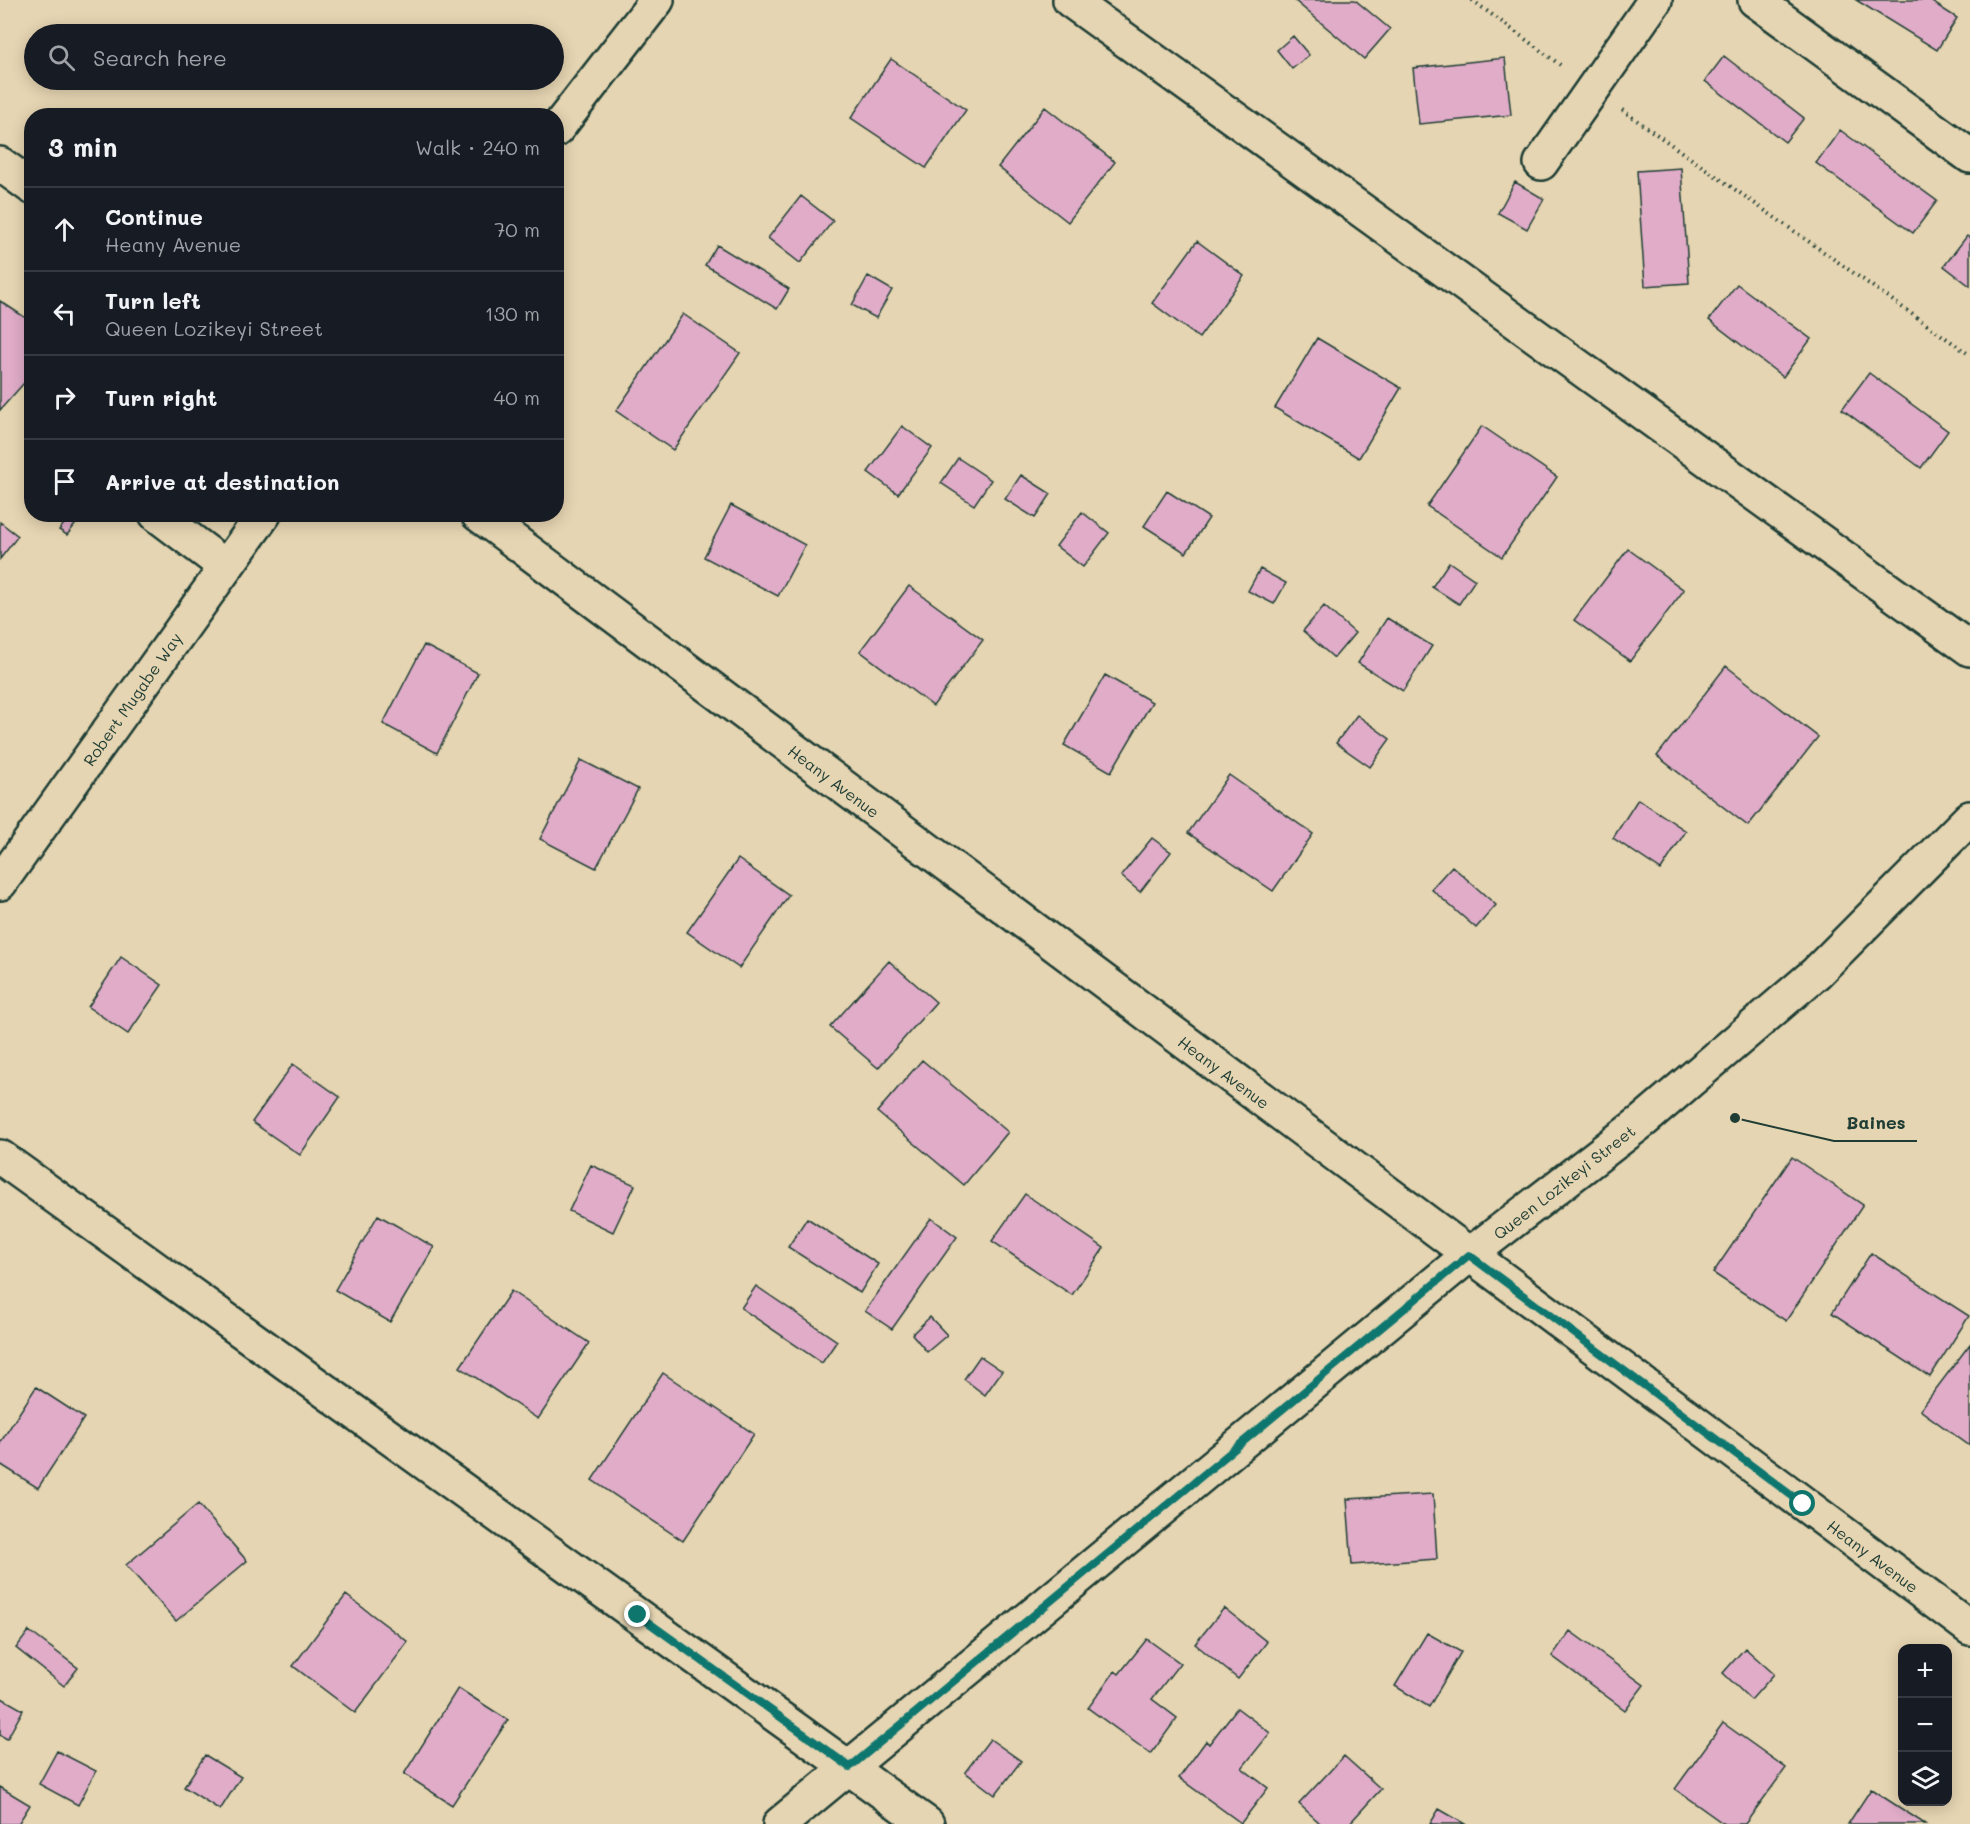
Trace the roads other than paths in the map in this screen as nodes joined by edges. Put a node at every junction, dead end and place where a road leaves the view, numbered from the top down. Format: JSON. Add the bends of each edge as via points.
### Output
{"nodes":[{"id":1,"x":657,"y":0,"type":"edge"},
{"id":2,"x":1070,"y":0,"type":"edge"},
{"id":3,"x":1655,"y":0,"type":"edge"},
{"id":4,"x":1755,"y":0,"type":"edge"},
{"id":5,"x":564,"y":120,"type":"edge"},
{"id":6,"x":1969,"y":152,"type":"edge"},
{"id":7,"x":1541,"y":163,"type":"dead end"},
{"id":8,"x":0,"y":164,"type":"edge"},
{"id":9,"x":24,"y":181,"type":"edge"},
{"id":10,"x":167,"y":522,"type":"edge"},
{"id":11,"x":258,"y":522,"type":"edge"},
{"id":12,"x":489,"y":522,"type":"edge"},
{"id":13,"x":226,"y":567,"type":"junction"},
{"id":14,"x":1970,"y":649,"type":"edge"},
{"id":15,"x":1970,"y":818,"type":"edge"},
{"id":16,"x":0,"y":883,"type":"edge"},
{"id":17,"x":0,"y":1157,"type":"edge"},
{"id":18,"x":1469,"y":1255,"type":"junction"},
{"id":19,"x":1970,"y":1628,"type":"edge"},
{"id":20,"x":850,"y":1767,"type":"junction"},
{"id":21,"x":780,"y":1824,"type":"edge"},
{"id":22,"x":927,"y":1824,"type":"edge"}],
"edges":[{"from":1,"to":5,"type":"street"},
{"from":2,"to":14,"type":"street"},
{"from":3,"to":7,"type":"street"},
{"from":4,"to":6,"type":"street"},
{"from":8,"to":9,"type":"street"},
{"from":10,"to":13,"type":"street"},
{"from":11,"to":13,"type":"street","name":"Robert Mugabe Way"},
{"from":12,"to":18,"type":"street","name":"Heany Avenue"},
{"from":13,"to":16,"type":"street","name":"Robert Mugabe Way"},
{"from":15,"to":18,"type":"street","name":"Queen Lozikeyi Street","via":[[1816,973],[1644,1120]]},
{"from":17,"to":20,"type":"street"},
{"from":18,"to":19,"type":"street","name":"Heany Avenue"},
{"from":18,"to":20,"type":"street","name":"Queen Lozikeyi Street"},
{"from":20,"to":21,"type":"street","name":"Queen Lozikeyi Street"},
{"from":20,"to":22,"type":"street"}]}
